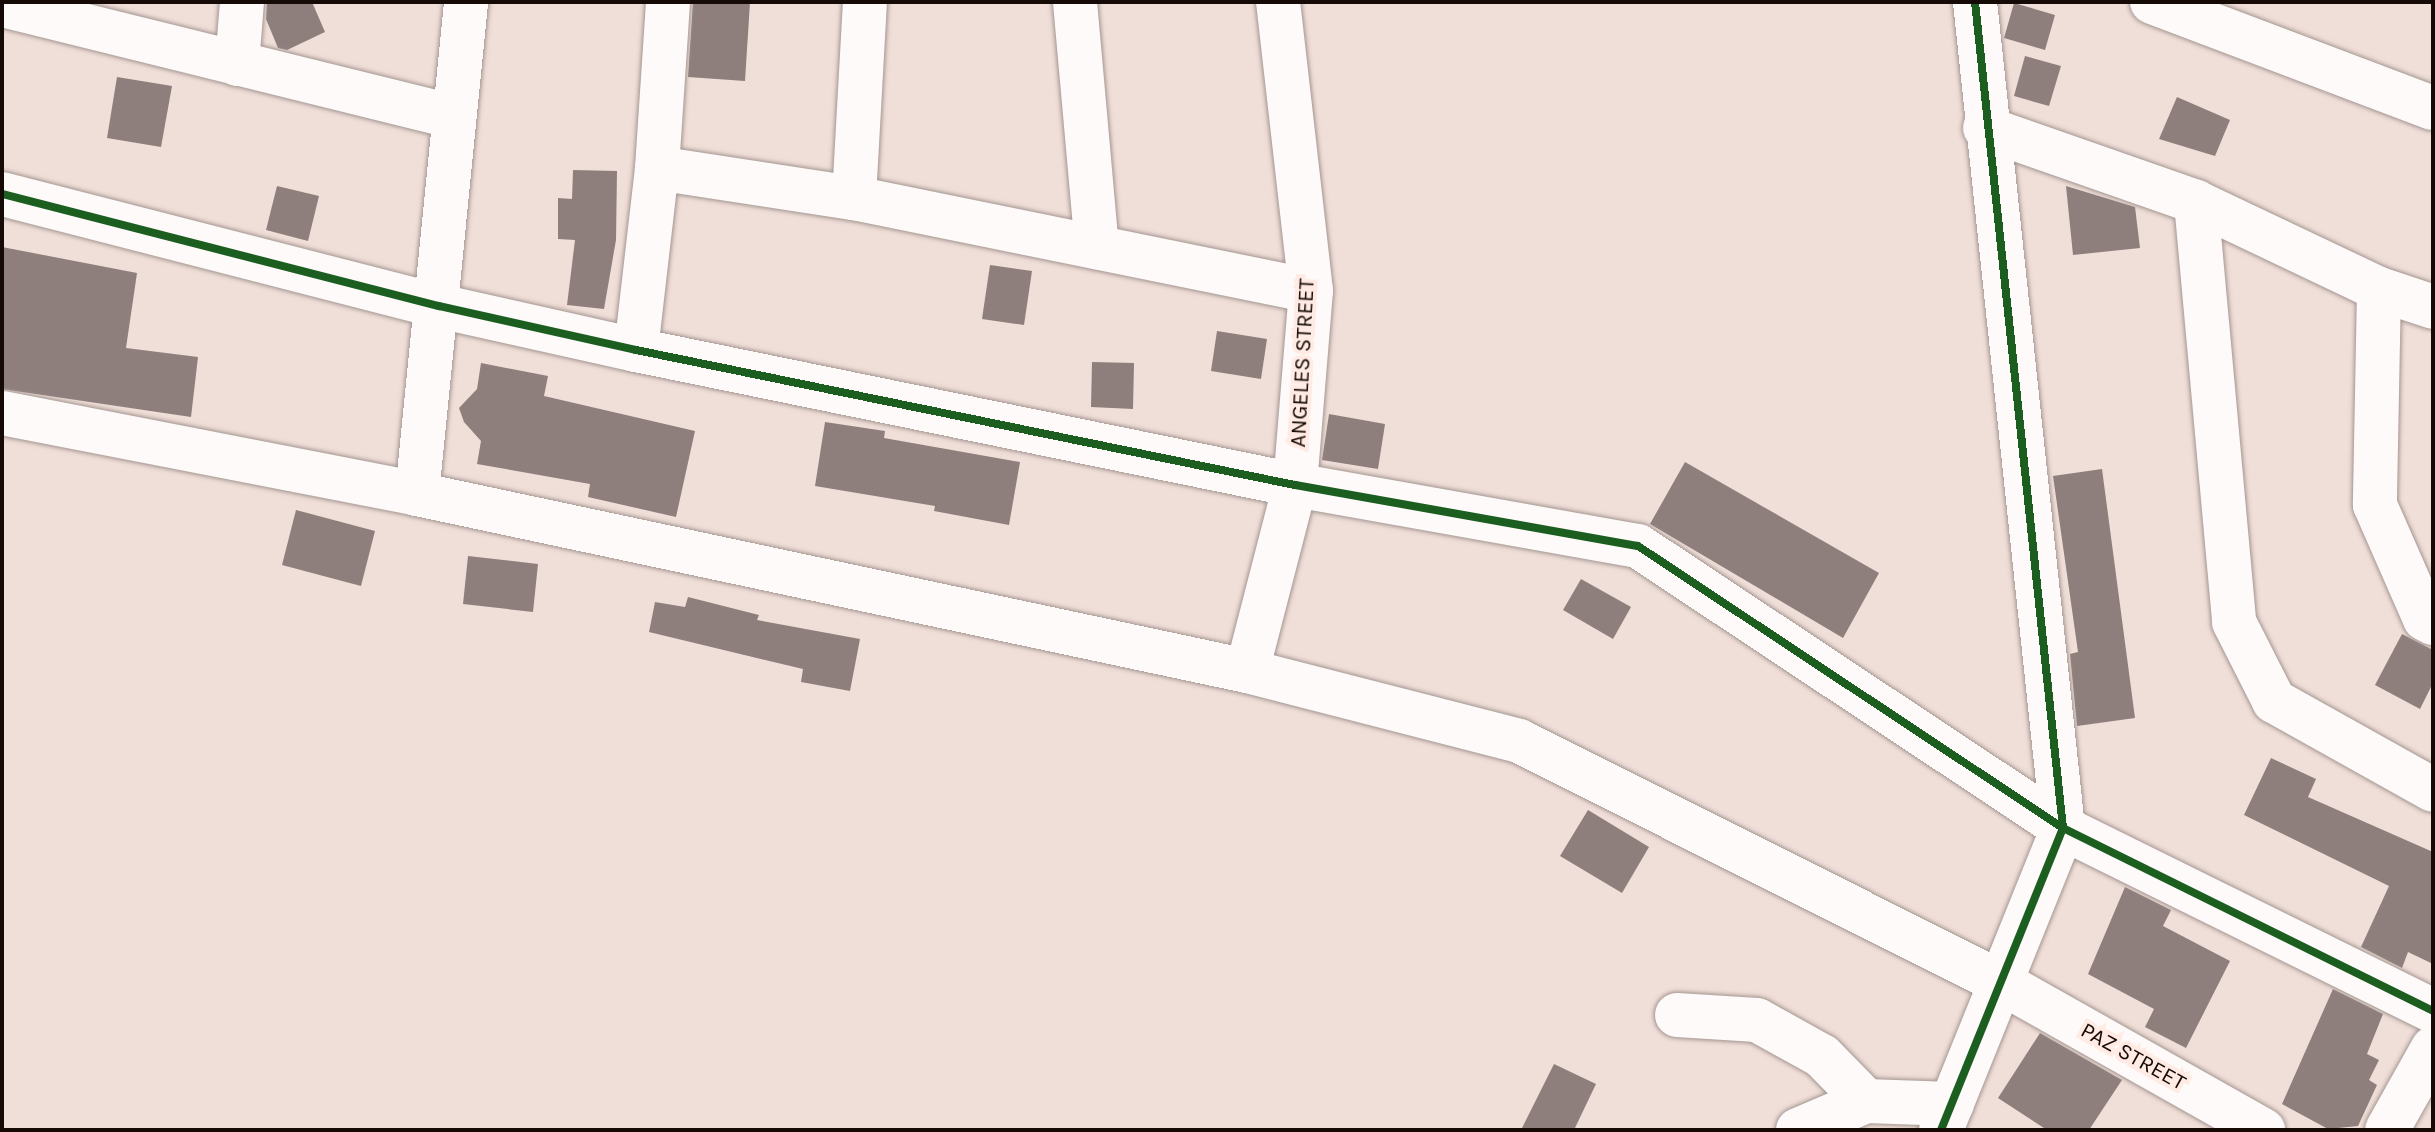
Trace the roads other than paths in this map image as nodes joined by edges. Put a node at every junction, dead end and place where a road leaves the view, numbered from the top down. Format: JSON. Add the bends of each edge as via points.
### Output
{"nodes":[{"id":1,"x":242,"y":2,"type":"edge"},
{"id":2,"x":466,"y":2,"type":"edge"},
{"id":3,"x":668,"y":2,"type":"edge"},
{"id":4,"x":865,"y":2,"type":"edge"},
{"id":5,"x":1075,"y":2,"type":"edge"},
{"id":6,"x":1278,"y":2,"type":"edge"},
{"id":7,"x":1975,"y":2,"type":"edge"},
{"id":8,"x":2152,"y":2,"type":"edge"},
{"id":9,"x":2,"y":5,"type":"edge"},
{"id":10,"x":237,"y":64,"type":"junction"},
{"id":11,"x":2433,"y":108,"type":"edge"},
{"id":12,"x":454,"y":117,"type":"junction"},
{"id":13,"x":1985,"y":128,"type":"junction"},
{"id":14,"x":657,"y":168,"type":"junction"},
{"id":15,"x":2,"y":194,"type":"edge"},
{"id":16,"x":854,"y":198,"type":"junction"},
{"id":17,"x":2196,"y":202,"type":"junction"},
{"id":18,"x":1097,"y":247,"type":"junction"},
{"id":19,"x":2379,"y":289,"type":"junction"},
{"id":20,"x":1311,"y":291,"type":"junction"},
{"id":21,"x":439,"y":306,"type":"junction"},
{"id":22,"x":2433,"y":307,"type":"edge"},
{"id":23,"x":636,"y":350,"type":"junction"},
{"id":24,"x":2,"y":413,"type":"edge"},
{"id":25,"x":1295,"y":485,"type":"junction"},
{"id":26,"x":417,"y":494,"type":"junction"},
{"id":27,"x":2433,"y":623,"type":"edge"},
{"id":28,"x":1247,"y":671,"type":"junction"},
{"id":29,"x":2433,"y":790,"type":"edge"},
{"id":30,"x":2063,"y":828,"type":"junction"},
{"id":31,"x":2002,"y":983,"type":"junction"},
{"id":32,"x":2433,"y":1011,"type":"edge"},
{"id":33,"x":1677,"y":1015,"type":"dead end"},
{"id":34,"x":2433,"y":1048,"type":"edge"},
{"id":35,"x":1866,"y":1101,"type":"junction"},
{"id":36,"x":1946,"y":1117,"type":"edge"},
{"id":37,"x":1798,"y":1130,"type":"edge"},
{"id":38,"x":2263,"y":1130,"type":"edge"},
{"id":39,"x":2387,"y":1130,"type":"edge"}],
"edges":[{"from":1,"to":10,"type":"street"},
{"from":2,"to":12,"type":"street"},
{"from":3,"to":14,"type":"street"},
{"from":4,"to":16,"type":"street"},
{"from":5,"to":18,"type":"street"},
{"from":6,"to":20,"type":"street","name":"ANGELES STREET"},
{"from":7,"to":13,"type":"street"},
{"from":8,"to":11,"type":"street"},
{"from":9,"to":10,"type":"street"},
{"from":10,"to":12,"type":"street"},
{"from":12,"to":21,"type":"street"},
{"from":13,"to":17,"type":"street"},
{"from":13,"to":30,"type":"street"},
{"from":14,"to":16,"type":"street"},
{"from":14,"to":23,"type":"street"},
{"from":15,"to":21,"type":"street"},
{"from":16,"to":18,"type":"street"},
{"from":17,"to":19,"type":"street"},
{"from":17,"to":29,"type":"street","via":[[2234,622],[2274,701]]},
{"from":18,"to":20,"type":"street"},
{"from":19,"to":22,"type":"street"},
{"from":19,"to":27,"type":"street","via":[[2375,505],[2425,619]]},
{"from":20,"to":25,"type":"street","name":"ANGELES STREET"},
{"from":21,"to":23,"type":"street"},
{"from":21,"to":26,"type":"street"},
{"from":23,"to":25,"type":"street"},
{"from":24,"to":26,"type":"street","name":"PAZ STREET"},
{"from":25,"to":28,"type":"street","name":"ANGELES STREET"},
{"from":25,"to":30,"type":"street","via":[[1638,546]]},
{"from":26,"to":28,"type":"street","name":"PAZ STREET"},
{"from":28,"to":31,"type":"street","name":"PAZ STREET","via":[[1519,741]]},
{"from":30,"to":31,"type":"street"},
{"from":30,"to":32,"type":"street"},
{"from":31,"to":36,"type":"street"},
{"from":31,"to":38,"type":"street","name":"PAZ STREET"},
{"from":33,"to":35,"type":"street","via":[[1757,1020],[1822,1056]]},
{"from":34,"to":39,"type":"street"},
{"from":35,"to":36,"type":"street"},
{"from":35,"to":37,"type":"street"}]}
